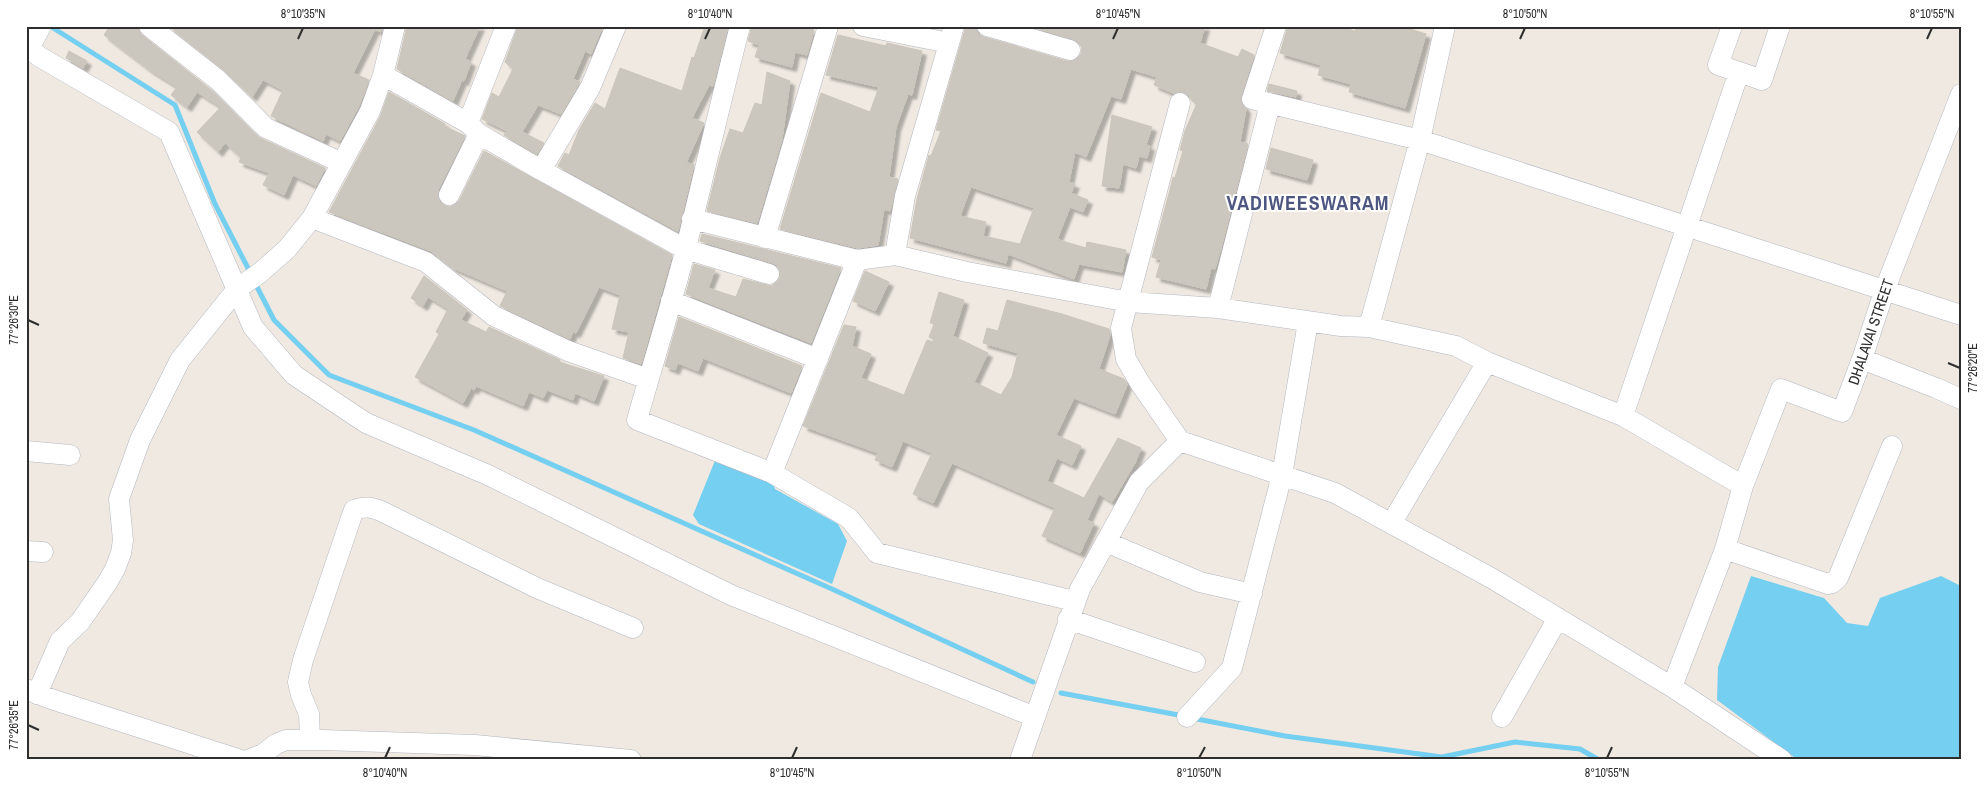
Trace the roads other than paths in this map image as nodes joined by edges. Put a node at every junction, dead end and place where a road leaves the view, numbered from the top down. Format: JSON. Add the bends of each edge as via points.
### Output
{"nodes":[{"id":1,"x":149,"y":26,"type":"edge"},
{"id":2,"x":395,"y":26,"type":"edge"},
{"id":3,"x":506,"y":26,"type":"edge"},
{"id":4,"x":616,"y":26,"type":"edge"},
{"id":5,"x":740,"y":26,"type":"edge"},
{"id":6,"x":828,"y":26,"type":"edge"},
{"id":7,"x":863,"y":26,"type":"edge"},
{"id":8,"x":987,"y":26,"type":"edge"},
{"id":9,"x":1276,"y":26,"type":"edge"},
{"id":10,"x":1446,"y":26,"type":"edge"},
{"id":11,"x":1732,"y":26,"type":"edge"},
{"id":12,"x":1780,"y":26,"type":"edge"},
{"id":13,"x":41,"y":27,"type":"edge"},
{"id":14,"x":952,"y":34,"type":"edge"},
{"id":15,"x":28,"y":48,"type":"edge"},
{"id":16,"x":1070,"y":50,"type":"dead end"},
{"id":17,"x":1738,"y":72,"type":"junction"},
{"id":18,"x":383,"y":74,"type":"junction"},
{"id":19,"x":1961,"y":94,"type":"edge"},
{"id":20,"x":1180,"y":103,"type":"dead end"},
{"id":21,"x":1270,"y":104,"type":"junction"},
{"id":22,"x":1957,"y":119,"type":"edge"},
{"id":23,"x":474,"y":128,"type":"junction"},
{"id":24,"x":1420,"y":140,"type":"junction"},
{"id":25,"x":342,"y":163,"type":"junction"},
{"id":26,"x":541,"y":170,"type":"junction"},
{"id":27,"x":449,"y":195,"type":"dead end"},
{"id":28,"x":312,"y":218,"type":"junction"},
{"id":29,"x":692,"y":219,"type":"junction"},
{"id":30,"x":1687,"y":227,"type":"junction"},
{"id":31,"x":766,"y":238,"type":"junction"},
{"id":32,"x":685,"y":249,"type":"junction"},
{"id":33,"x":895,"y":254,"type":"junction"},
{"id":34,"x":857,"y":260,"type":"junction"},
{"id":35,"x":769,"y":274,"type":"dead end"},
{"id":36,"x":249,"y":281,"type":"junction"},
{"id":37,"x":1885,"y":290,"type":"junction"},
{"id":38,"x":671,"y":301,"type":"junction"},
{"id":39,"x":1128,"y":302,"type":"junction"},
{"id":40,"x":1218,"y":308,"type":"junction"},
{"id":41,"x":1961,"y":315,"type":"edge"},
{"id":42,"x":1308,"y":322,"type":"junction"},
{"id":43,"x":1369,"y":327,"type":"junction"},
{"id":44,"x":818,"y":359,"type":"junction"},
{"id":45,"x":1862,"y":359,"type":"junction"},
{"id":46,"x":1487,"y":362,"type":"junction"},
{"id":47,"x":648,"y":379,"type":"junction"},
{"id":48,"x":1961,"y":399,"type":"edge"},
{"id":49,"x":1623,"y":416,"type":"junction"},
{"id":50,"x":1180,"y":441,"type":"junction"},
{"id":51,"x":1892,"y":446,"type":"dead end"},
{"id":52,"x":26,"y":451,"type":"edge"},
{"id":53,"x":70,"y":456,"type":"dead end"},
{"id":54,"x":772,"y":473,"type":"junction"},
{"id":55,"x":1282,"y":475,"type":"junction"},
{"id":56,"x":1743,"y":486,"type":"junction"},
{"id":57,"x":1391,"y":524,"type":"junction"},
{"id":58,"x":1106,"y":542,"type":"junction"},
{"id":59,"x":1725,"y":549,"type":"junction"},
{"id":60,"x":1252,"y":594,"type":"junction"},
{"id":61,"x":1071,"y":610,"type":"junction"},
{"id":62,"x":1558,"y":618,"type":"junction"},
{"id":63,"x":632,"y":628,"type":"dead end"},
{"id":64,"x":1195,"y":662,"type":"dead end"},
{"id":65,"x":1672,"y":688,"type":"junction"},
{"id":66,"x":32,"y":692,"type":"edge"},
{"id":67,"x":1035,"y":717,"type":"junction"},
{"id":68,"x":1187,"y":717,"type":"dead end"},
{"id":69,"x":1502,"y":717,"type":"dead end"},
{"id":70,"x":310,"y":740,"type":"junction"},
{"id":71,"x":240,"y":760,"type":"edge"},
{"id":72,"x":248,"y":760,"type":"edge"},
{"id":73,"x":630,"y":760,"type":"edge"},
{"id":74,"x":1020,"y":760,"type":"edge"},
{"id":75,"x":1782,"y":760,"type":"edge"}],
"edges":[{"from":1,"to":25,"type":"street","via":[[218,80],[266,128]]},
{"from":2,"to":18,"type":"street"},
{"from":3,"to":23,"type":"street"},
{"from":4,"to":26,"type":"street","via":[[590,88]]},
{"from":5,"to":29,"type":"street"},
{"from":6,"to":31,"type":"street"},
{"from":7,"to":14,"type":"street"},
{"from":8,"to":16,"type":"street"},
{"from":9,"to":21,"type":"street","via":[[1252,99]]},
{"from":10,"to":24,"type":"street"},
{"from":11,"to":17,"type":"street","via":[[1718,66]]},
{"from":12,"to":17,"type":"street","via":[[1762,80]]},
{"from":13,"to":15,"type":"street"},
{"from":14,"to":33,"type":"street","via":[[905,196]]},
{"from":15,"to":36,"type":"street","via":[[169,132]]},
{"from":17,"to":30,"type":"street"},
{"from":18,"to":23,"type":"street"},
{"from":18,"to":25,"type":"street","via":[[370,111]]},
{"from":19,"to":22,"type":"street","name":"DHALAVAI STREET"},
{"from":20,"to":39,"type":"street"},
{"from":21,"to":24,"type":"street"},
{"from":21,"to":40,"type":"street"},
{"from":22,"to":37,"type":"street","name":"DHALAVAI STREET"},
{"from":23,"to":26,"type":"street"},
{"from":23,"to":27,"type":"street"},
{"from":24,"to":30,"type":"street"},
{"from":24,"to":43,"type":"street"},
{"from":25,"to":28,"type":"street"},
{"from":26,"to":32,"type":"street"},
{"from":28,"to":36,"type":"street","via":[[287,249]]},
{"from":28,"to":47,"type":"street","via":[[426,262],[494,316],[568,351]]},
{"from":29,"to":31,"type":"street"},
{"from":29,"to":32,"type":"street"},
{"from":30,"to":37,"type":"street"},
{"from":30,"to":49,"type":"street"},
{"from":31,"to":34,"type":"street"},
{"from":32,"to":35,"type":"street"},
{"from":32,"to":38,"type":"street"},
{"from":33,"to":34,"type":"street"},
{"from":33,"to":39,"type":"street","via":[[967,272]]},
{"from":34,"to":44,"type":"street"},
{"from":36,"to":66,"type":"street","via":[[180,360],[140,440],[119,499],[123,540],[115,569],[80,622],[60,641]]},
{"from":36,"to":67,"type":"street","via":[[253,327],[294,375],[366,423],[488,475],[731,595]]},
{"from":37,"to":41,"type":"street"},
{"from":37,"to":45,"type":"street","name":"DHALAVAI STREET"},
{"from":38,"to":44,"type":"street"},
{"from":38,"to":47,"type":"street"},
{"from":39,"to":40,"type":"street"},
{"from":39,"to":50,"type":"street","via":[[1121,328],[1126,359]]},
{"from":40,"to":42,"type":"street"},
{"from":42,"to":43,"type":"street"},
{"from":42,"to":55,"type":"street"},
{"from":43,"to":46,"type":"street","via":[[1456,346]]},
{"from":44,"to":54,"type":"street"},
{"from":45,"to":48,"type":"street"},
{"from":45,"to":56,"type":"street","name":"DHALAVAI STREET","via":[[1842,412],[1781,389]]},
{"from":46,"to":49,"type":"street"},
{"from":46,"to":57,"type":"street"},
{"from":47,"to":54,"type":"street","via":[[637,420]]},
{"from":49,"to":56,"type":"street"},
{"from":50,"to":55,"type":"street"},
{"from":50,"to":58,"type":"street","via":[[1140,482]]},
{"from":51,"to":59,"type":"street","via":[[1835,582],[1828,584]]},
{"from":52,"to":53,"type":"street"},
{"from":54,"to":61,"type":"street","via":[[849,518],[877,553]]},
{"from":55,"to":57,"type":"street","via":[[1335,493]]},
{"from":55,"to":60,"type":"street"},
{"from":56,"to":59,"type":"street"},
{"from":57,"to":62,"type":"street"},
{"from":58,"to":60,"type":"street","via":[[1200,582]]},
{"from":58,"to":61,"type":"street"},
{"from":59,"to":65,"type":"street"},
{"from":60,"to":68,"type":"street","via":[[1232,668]]},
{"from":61,"to":64,"type":"street"},
{"from":61,"to":67,"type":"street"},
{"from":62,"to":65,"type":"street"},
{"from":62,"to":69,"type":"street"},
{"from":63,"to":70,"type":"street","via":[[537,588],[381,511],[370,507],[354,510],[298,682],[309,714]]},
{"from":65,"to":75,"type":"street"},
{"from":66,"to":71,"type":"street"},
{"from":67,"to":74,"type":"street"},
{"from":70,"to":72,"type":"street","via":[[286,740]]},
{"from":70,"to":73,"type":"street","via":[[475,745]]}]}
